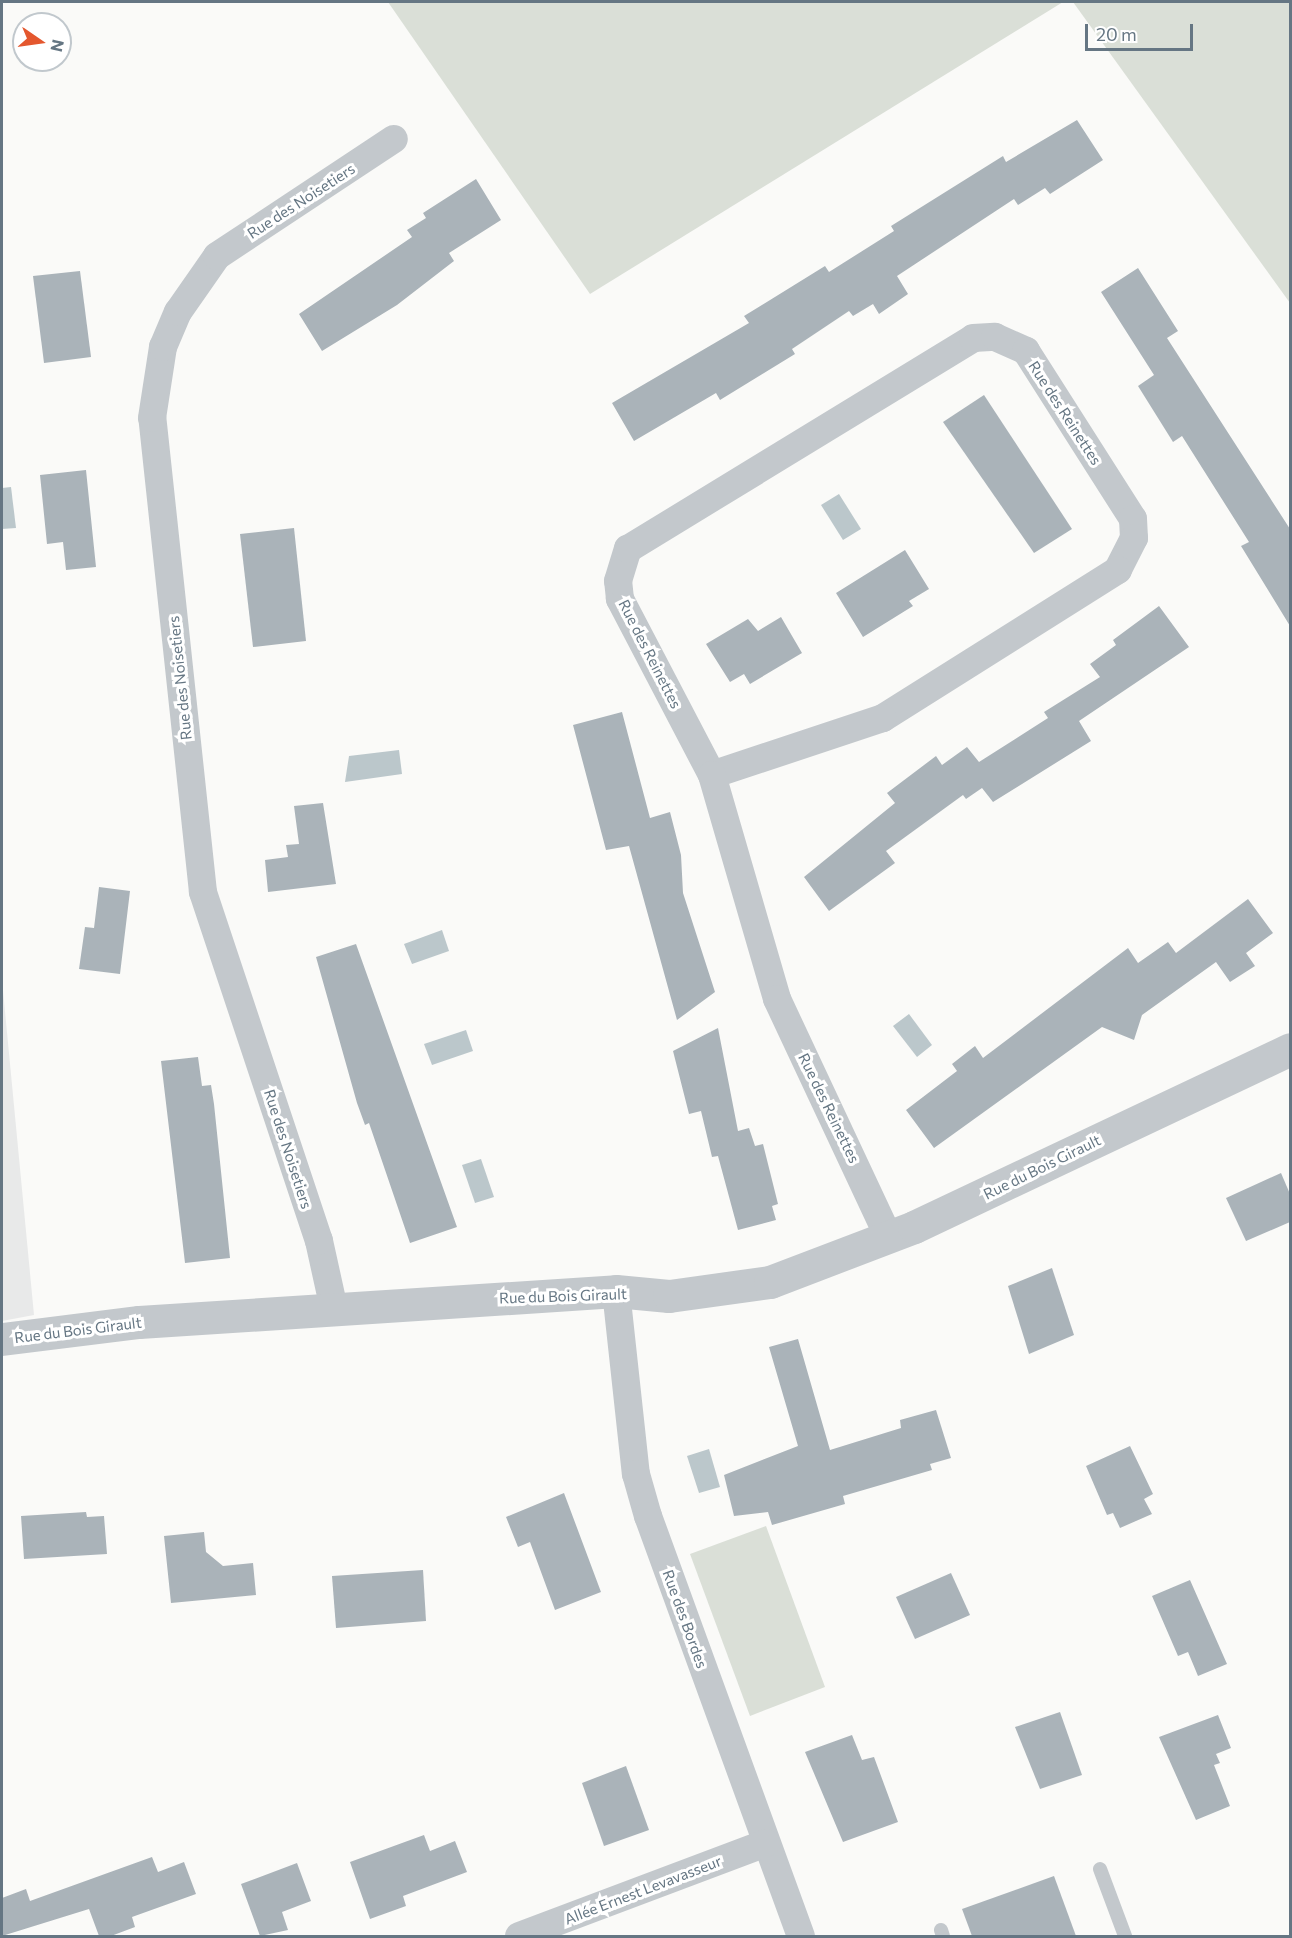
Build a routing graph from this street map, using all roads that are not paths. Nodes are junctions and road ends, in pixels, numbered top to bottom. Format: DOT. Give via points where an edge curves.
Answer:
graph roads {
  1 [pos="394,139"];
  2 [pos="712,775"];
  3 [pos="1290,1049"];
  4 [pos="888,1234"];
  5 [pos="616,1291"];
  6 [pos="334,1309"];
  7 [pos="2,1339"];
  8 [pos="766,1843"];
  9 [pos="1100,1869"];
  10 [pos="519,1936"];
  11 [pos="801,1936"];
  12 [pos="1125,1936"];
  1 -- 6 [label="street, Rue des Noisetiers" via="217,256 178,312 163,347 152,418 203,892 319,1241"];
  2 -- 2 [label="street, Rue des Reinettes" via="882,718 1118,570 1134,538 1133,519 1026,351 995,337 973,338 628,549 618,581 620,599"];
  2 -- 4 [label="street, Rue des Reinettes" via="777,999"];
  3 -- 4 [label="street, Rue du Bois Girault" via="1032,1174"];
  4 -- 5 [label="street, Rue du Bois Girault" via="770,1282 669,1296"];
  5 -- 6 [label="street, Rue du Bois Girault"];
  5 -- 8 [label="street, Rue des Bordes" via="642,1495"];
  6 -- 7 [label="street, Rue du Bois Girault" via="139,1322"];
  8 -- 10 [label="street, Allée Ernest Levavasseur"];
  8 -- 11 [label="street, Rue des Bordes"];
  9 -- 12 [label="lane"];
}
